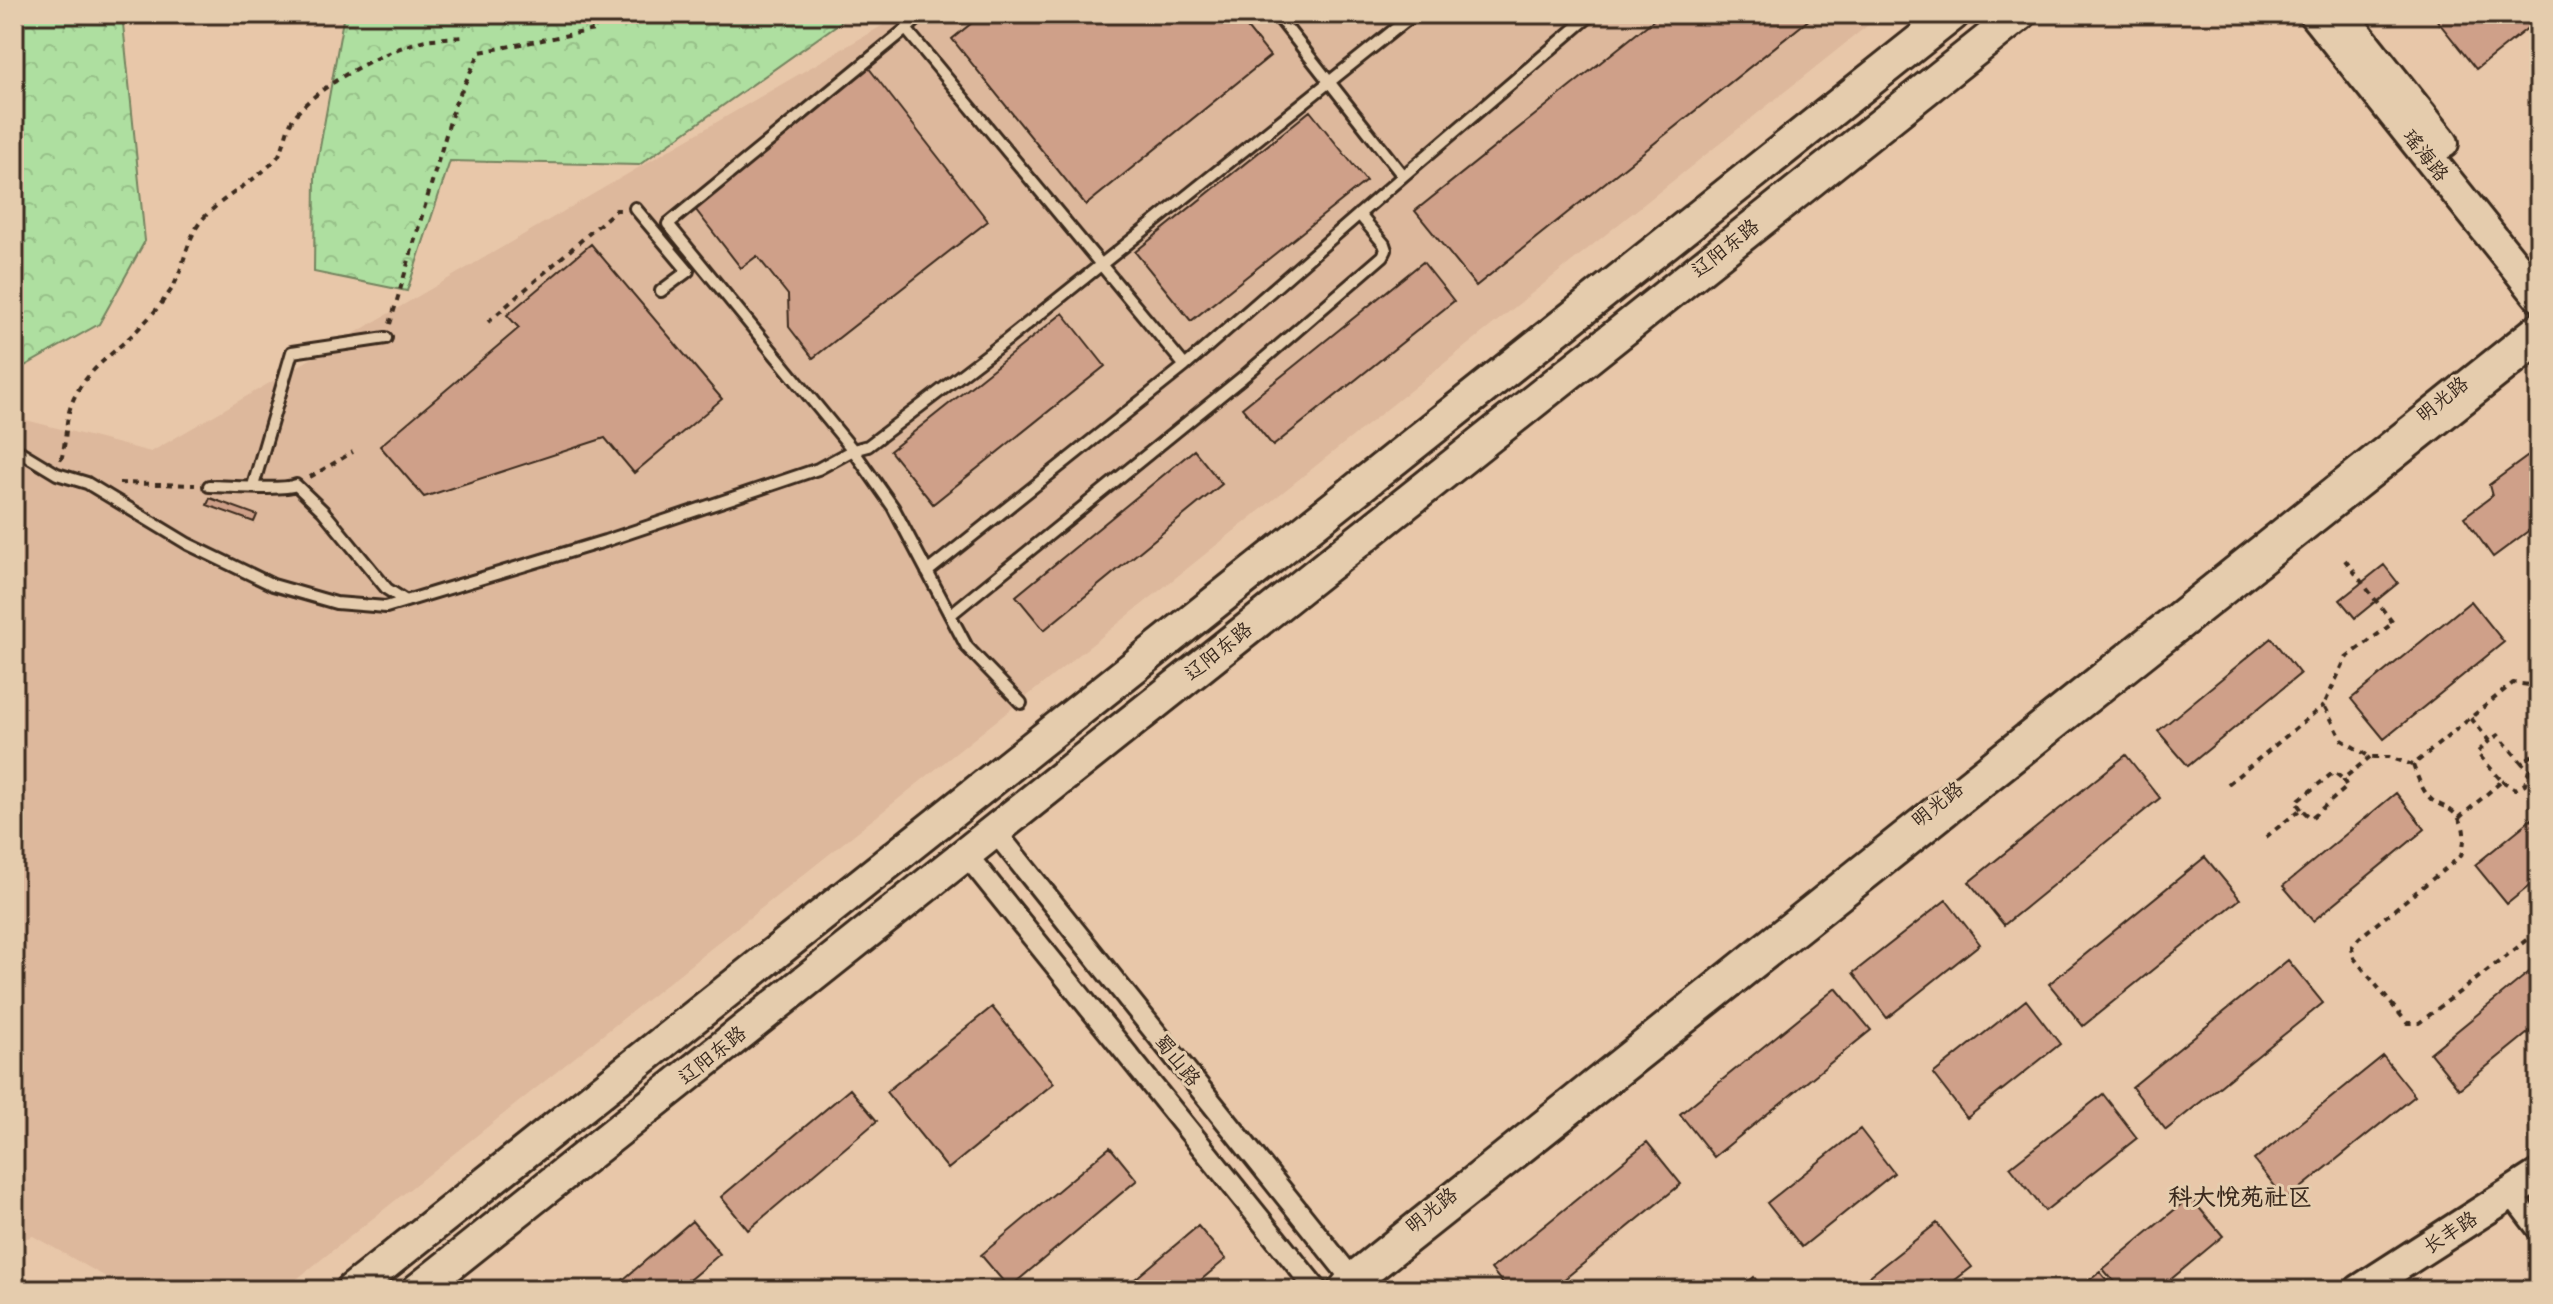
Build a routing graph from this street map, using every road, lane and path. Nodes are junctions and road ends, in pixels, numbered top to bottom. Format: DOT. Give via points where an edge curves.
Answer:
graph roads {
  1 [pos="606,14"];
  2 [pos="923,14"];
  3 [pos="1276,14"];
  4 [pos="1414,14"];
  5 [pos="1592,14"];
  6 [pos="1953,14"];
  7 [pos="2020,14"];
  8 [pos="2314,14"];
  9 [pos="2341,14"];
  10 [pos="906,29"];
  11 [pos="462,37"];
  12 [pos="1329,82"];
  13 [pos="1403,176"];
  14 [pos="635,208"];
  15 [pos="1359,214"];
  16 [pos="2539,264"];
  17 [pos="1101,265"];
  18 [pos="661,291"];
  19 [pos="2539,296"];
  20 [pos="488,322"];
  21 [pos="2539,322"];
  22 [pos="386,338"];
  23 [pos="2539,345"];
  24 [pos="1185,366"];
  25 [pos="14,448"];
  26 [pos="853,450"];
  27 [pos="353,452"];
  28 [pos="57,474"];
  29 [pos="87,483"];
  30 [pos="296,485"];
  31 [pos="209,486"];
  32 [pos="253,486"];
  33 [pos="2345,560"];
  34 [pos="927,572"];
  35 [pos="406,601"];
  36 [pos="950,615"];
  37 [pos="2539,686"];
  38 [pos="1021,703"];
  39 [pos="2324,705"];
  40 [pos="2471,718"];
  41 [pos="2489,741"];
  42 [pos="2539,750"];
  43 [pos="2370,757"];
  44 [pos="2522,763"];
  45 [pos="2413,765"];
  46 [pos="2343,779"];
  47 [pos="2502,781"];
  48 [pos="2228,784"];
  49 [pos="2301,809"];
  50 [pos="2459,818"];
  51 [pos="994,830"];
  52 [pos="2266,837"];
  53 [pos="965,853"];
  54 [pos="2539,931"];
  55 [pos="2539,1175"];
  56 [pos="2510,1193"];
  57 [pos="2539,1231"];
  58 [pos="1351,1286"];
  59 [pos="352,1290"];
  60 [pos="418,1290"];
  61 [pos="1317,1290"];
  62 [pos="2360,1290"];
  1 -- 22 [label="path" via="594,30 480,52 455,104"];
  2 -- 10 [label="lane"];
  3 -- 12 [label="lane"];
  4 -- 12 [label="lane"];
  5 -- 13 [label="lane"];
  6 -- 59 [label="main road, 辽阳东路"];
  7 -- 51 [label="main road, 辽阳东路"];
  8 -- 19 [label="street, 瑶海路"];
  9 -- 16 [label="street, 瑶海路"];
  10 -- 17 [label="lane"];
  10 -- 26 [label="lane" via="668,224"];
  11 -- 28 [label="path" via="397,49 353,70 293,120 278,157 202,221 187,245 172,289 84,382 69,412"];
  12 -- 13 [label="lane"];
  12 -- 17 [label="lane"];
  13 -- 15 [label="lane"];
  14 -- 18 [label="lane" via="688,271"];
  14 -- 20 [label="path" via="616,210"];
  15 -- 24 [label="lane"];
  15 -- 36 [label="lane" via="1384,244 1383,256"];
  17 -- 24 [label="lane"];
  17 -- 26 [label="lane" via="868,446"];
  21 -- 58 [label="street, 明光路"];
  22 -- 32 [label="lane" via="292,352"];
  23 -- 58 [label="street, 明光路"];
  24 -- 34 [label="lane"];
  25 -- 28 [label="lane"];
  26 -- 34 [label="lane" via="893,507"];
  26 -- 35 [label="lane" via="818,469 605,541"];
  27 -- 30 [label="path"];
  28 -- 29 [label="lane"];
  29 -- 31 [label="path"];
  29 -- 35 [label="lane" via="188,544 273,585 348,605 386,607"];
  30 -- 32 [label="lane"];
  30 -- 35 [label="lane" via="387,589"];
  31 -- 32 [label="lane"];
  33 -- 39 [label="path" via="2393,623 2346,658"];
  34 -- 36 [label="lane"];
  36 -- 38 [label="lane" via="967,647"];
  37 -- 40 [label="path" via="2513,683"];
  39 -- 43 [label="path" via="2342,740"];
  39 -- 48 [label="path"];
  40 -- 41 [label="path"];
  40 -- 45 [label="path"];
  41 -- 44 [label="path" via="2498,735"];
  41 -- 47 [label="path" via="2477,753"];
  42 -- 44 [label="path"];
  43 -- 45 [label="path"];
  43 -- 46 [label="path"];
  44 -- 47 [label="path" via="2529,770 2525,784 2515,789"];
  45 -- 50 [label="path" via="2432,800"];
  46 -- 49 [label="path" via="2334,772 2296,802"];
  46 -- 49 [label="path" via="2347,787 2311,818"];
  47 -- 50 [label="path"];
  49 -- 52 [label="path"];
  50 -- 54 [label="path" via="2465,839 2461,856 2359,938 2352,947 2354,958 2407,1023 2419,1023"];
  51 -- 53 [label="main road, 辽阳东路"];
  51 -- 58 [label="street, 蜀山路"];
  53 -- 60 [label="main road, 辽阳东路"];
  53 -- 61 [label="street, 蜀山路"];
  55 -- 56 [label="street, 长丰路"];
  56 -- 57 [label="street"];
  56 -- 62 [label="street, 长丰路"];
}
